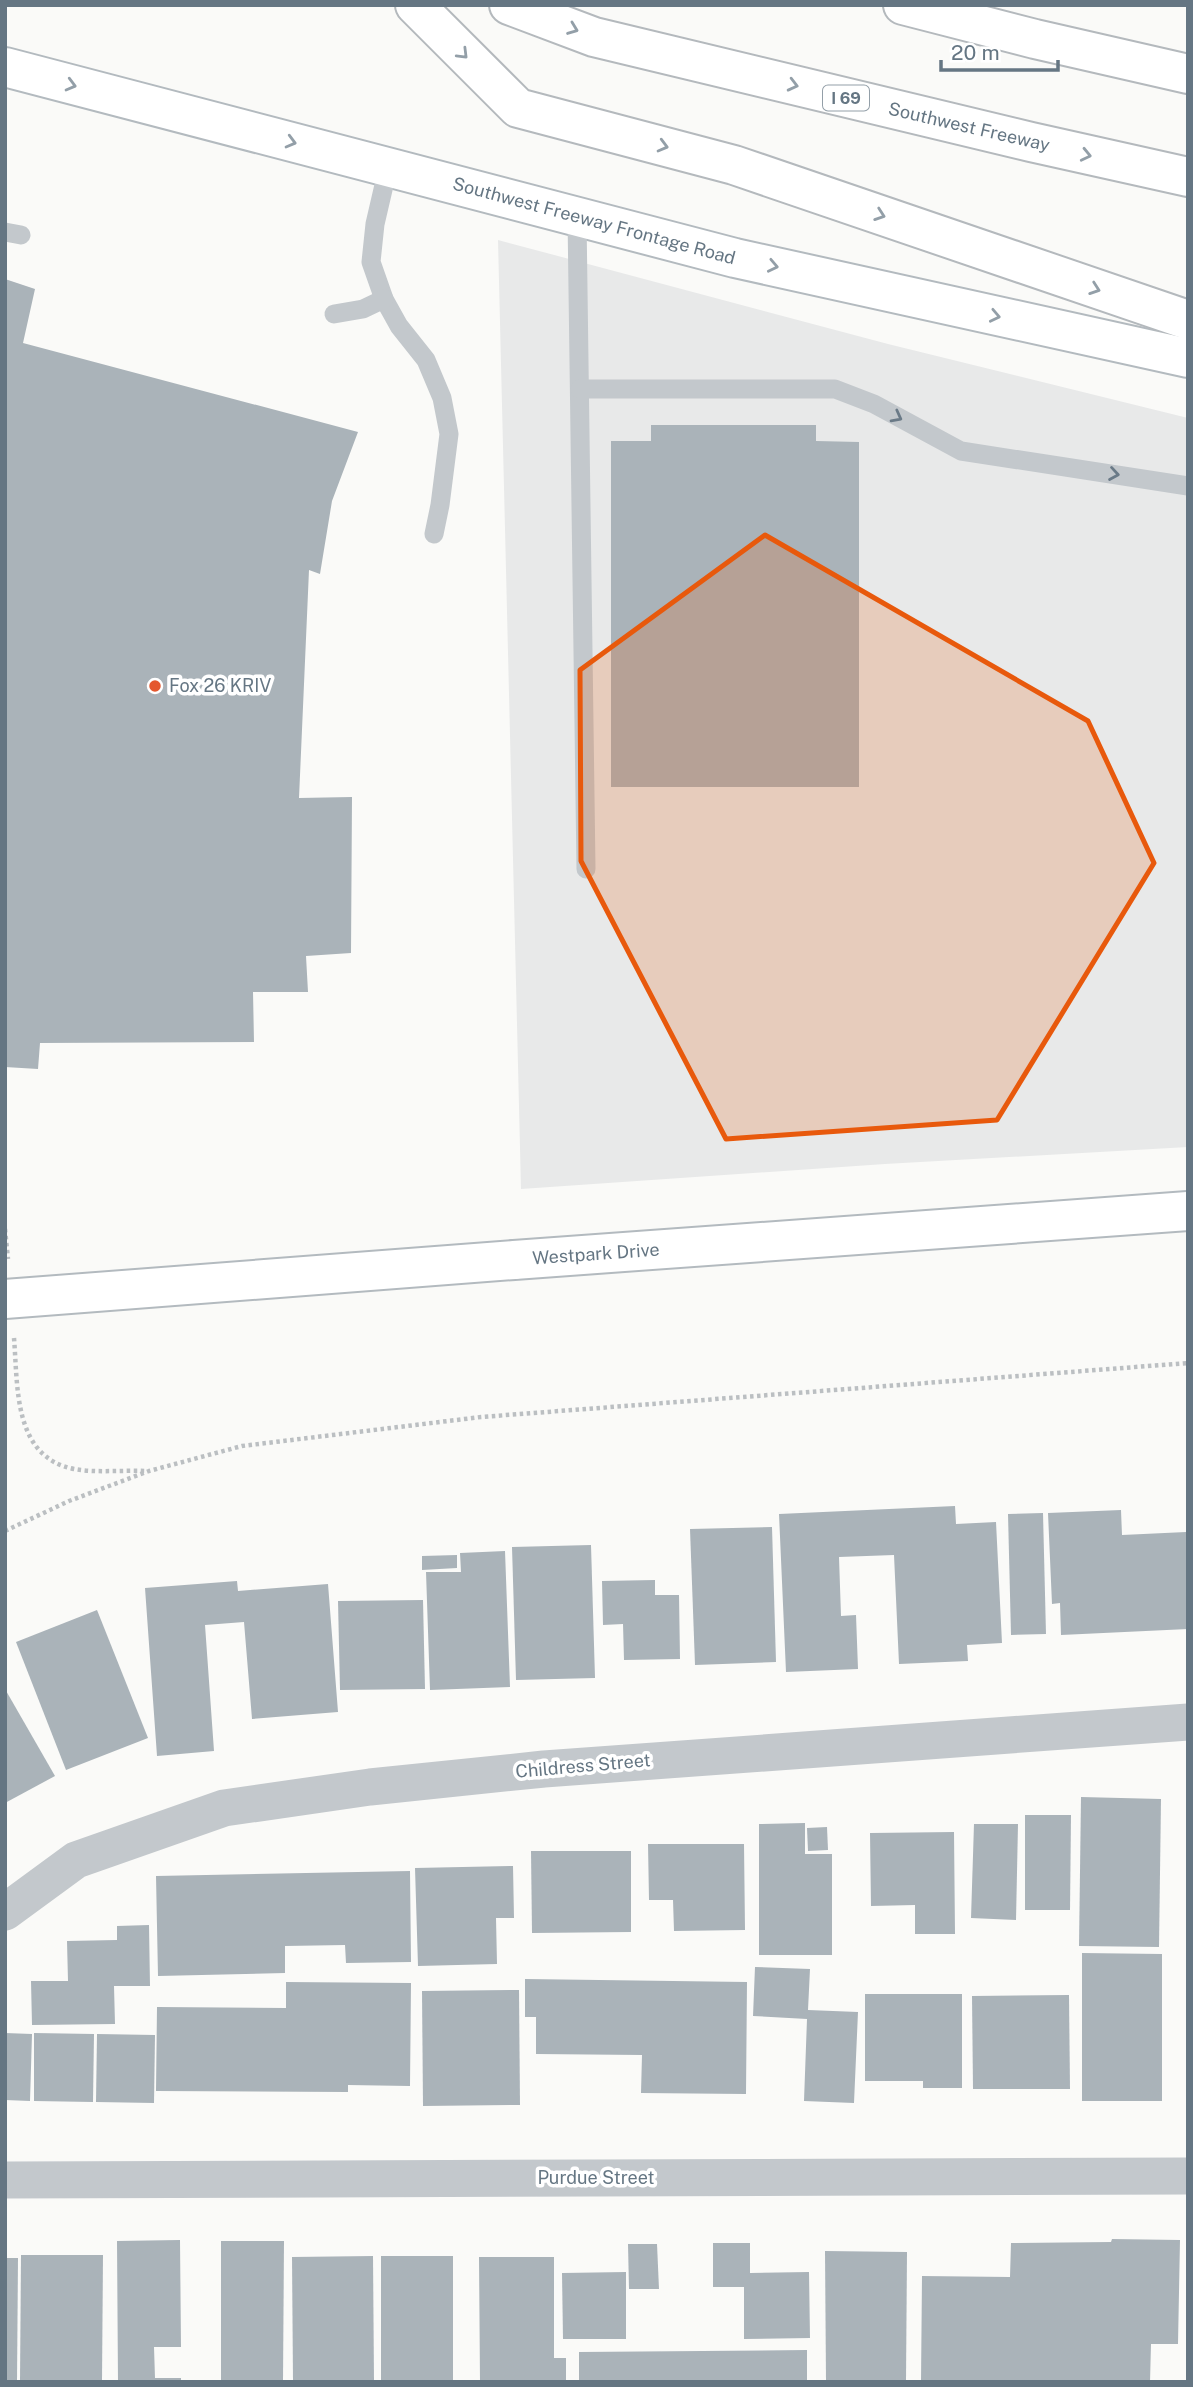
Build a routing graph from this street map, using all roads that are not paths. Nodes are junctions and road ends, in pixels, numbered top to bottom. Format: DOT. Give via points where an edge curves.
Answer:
graph roads {
  1 [pos="415,5"];
  2 [pos="509,5"];
  3 [pos="903,5"];
  4 [pos="5,67"];
  5 [pos="1188,74"];
  6 [pos="388,168"];
  7 [pos="1188,177"];
  8 [pos="578,217"];
  9 [pos="384,299"];
  10 [pos="334,314"];
  11 [pos="1188,320"];
  12 [pos="1188,358"];
  13 [pos="580,389"];
  14 [pos="1188,486"];
  15 [pos="434,534"];
  16 [pos="586,869"];
  17 [pos="1188,1210"];
  18 [pos="9,1301"];
  19 [pos="1188,1722"];
  20 [pos="5,1912"];
  21 [pos="1188,2176"];
  22 [pos="5,2180"];
  1 -- 11 [label="main road, one-way" via="518,108 734,164"];
  2 -- 7 [label="main road, Southwest Freeway / I 69, one-way" via="594,37"];
  3 -- 5 [label="main road"];
  4 -- 6 [label="main road, Southwest Freeway Frontage Road, one-way"];
  6 -- 8 [label="main road, Southwest Freeway Frontage Road"];
  6 -- 9 [label="lane" via="371,262"];
  8 -- 12 [label="main road, Southwest Freeway Frontage Road, one-way" via="735,258"];
  8 -- 13 [label="lane"];
  9 -- 10 [label="lane" via="363,309"];
  9 -- 15 [label="lane" via="426,360 442,398 449,434"];
  13 -- 14 [label="lane, one-way" via="835,389 874,404 961,451"];
  13 -- 16 [label="lane"];
  17 -- 18 [label="main road, Westpark Drive, bridge"];
  19 -- 20 [label="street, Childress Street" via="544,1769 224,1808 76,1860"];
  21 -- 22 [label="street, Purdue Street"];
}
